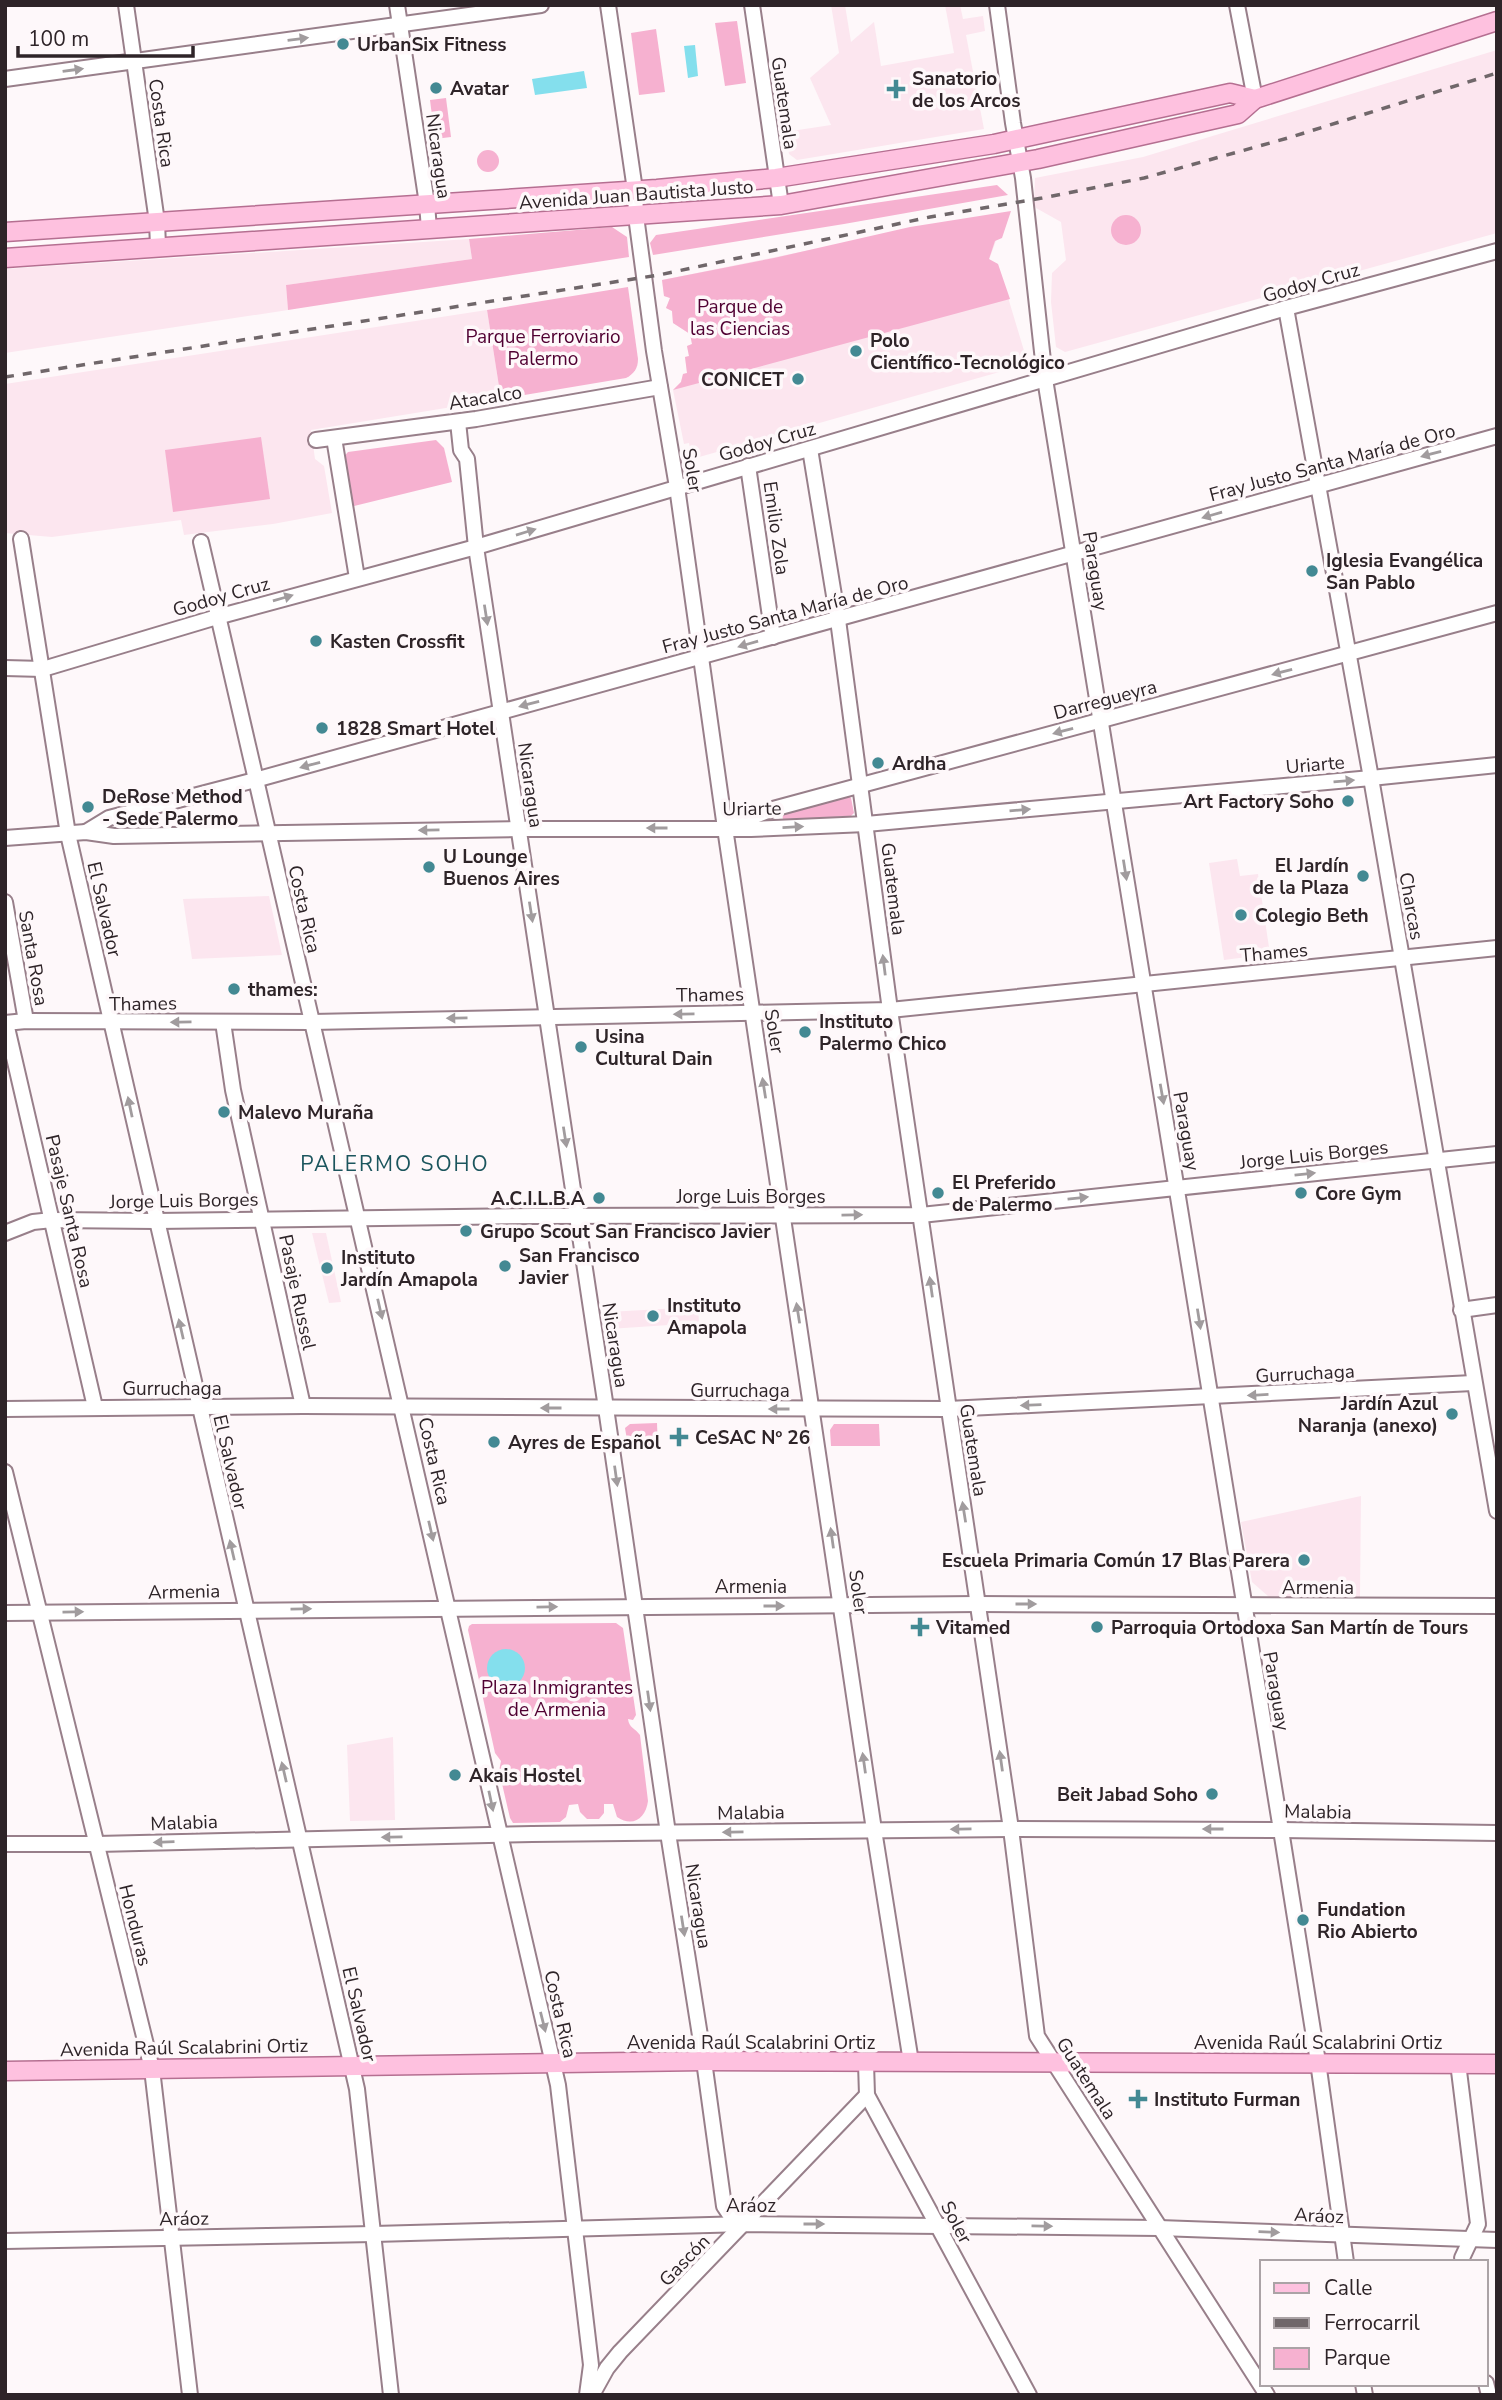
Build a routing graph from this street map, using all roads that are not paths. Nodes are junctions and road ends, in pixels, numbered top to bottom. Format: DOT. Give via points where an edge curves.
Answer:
graph roads {
  1 [pos="126,5"];
  2 [pos="397,5"];
  3 [pos="541,5"];
  4 [pos="608,5"];
  5 [pos="752,5"];
  6 [pos="997,5"];
  7 [pos="1237,5"];
  8 [pos="1497,21"];
  9 [pos="400,25"];
  10 [pos="134,61"];
  11 [pos="5,79"];
  12 [pos="1255,99"];
  13 [pos="1016,140"];
  14 [pos="1021,162"];
  15 [pos="776,177"];
  16 [pos="635,190"];
  17 [pos="427,204"];
  18 [pos="780,205"];
  19 [pos="636,216"];
  20 [pos="158,222"];
  21 [pos="429,229"];
  22 [pos="5,232"];
  23 [pos="158,246"];
  24 [pos="1497,251"];
  25 [pos="5,258"];
  26 [pos="1286,309"];
  27 [pos="1045,379"];
  28 [pos="660,387"];
  29 [pos="458,422"];
  30 [pos="1497,436"];
  31 [pos="334,438"];
  32 [pos="316,440"];
  33 [pos="810,449"];
  34 [pos="748,466"];
  35 [pos="1318,484"];
  36 [pos="677,487"];
  37 [pos="21,538"];
  38 [pos="201,542"];
  39 [pos="476,547"];
  40 [pos="1074,554"];
  41 [pos="357,578"];
  42 [pos="1497,613"];
  43 [pos="217,617"];
  44 [pos="838,620"];
  45 [pos="773,637"];
  46 [pos="1348,654"];
  47 [pos="701,657"];
  48 [pos="5,668"];
  49 [pos="43,669"];
  50 [pos="502,712"];
  51 [pos="1102,720"];
  52 [pos="1497,765"];
  53 [pos="1371,778"];
  54 [pos="255,780"];
  55 [pos="861,785"];
  56 [pos="1115,802"];
  57 [pos="866,824"];
  58 [pos="725,828"];
  59 [pos="518,829"];
  60 [pos="86,832"];
  61 [pos="267,833"];
  62 [pos="68,834"];
  63 [pos="5,838"];
  64 [pos="5,902"];
  65 [pos="1497,948"];
  66 [pos="1402,959"];
  67 [pos="1143,983"];
  68 [pos="890,1010"];
  69 [pos="753,1013"];
  70 [pos="547,1016"];
  71 [pos="26,1021"];
  72 [pos="223,1021"];
  73 [pos="312,1022"];
  74 [pos="6,1023"];
  75 [pos="112,1023"];
  76 [pos="1497,1154"];
  77 [pos="1437,1161"];
  78 [pos="1177,1187"];
  79 [pos="921,1214"];
  80 [pos="577,1216"];
  81 [pos="783,1216"];
  82 [pos="262,1218"];
  83 [pos="358,1219"];
  84 [pos="52,1220"];
  85 [pos="156,1222"];
  86 [pos="5,1233"];
  87 [pos="1497,1305"];
  88 [pos="1461,1310"];
  89 [pos="1473,1383"];
  90 [pos="1212,1398"];
  91 [pos="303,1406"];
  92 [pos="199,1407"];
  93 [pos="95,1408"];
  94 [pos="403,1408"];
  95 [pos="606,1408"];
  96 [pos="5,1409"];
  97 [pos="813,1409"];
  98 [pos="948,1409"];
  99 [pos="1490,1432"];
  100 [pos="5,1472"];
  101 [pos="1497,1511"];
  102 [pos="978,1604"];
  103 [pos="842,1605"];
  104 [pos="635,1606"];
  105 [pos="1243,1606"];
  106 [pos="1497,1606"];
  107 [pos="449,1609"];
  108 [pos="246,1610"];
  109 [pos="40,1612"];
  110 [pos="5,1613"];
  111 [pos="1011,1829"];
  112 [pos="874,1830"];
  113 [pos="1281,1830"];
  114 [pos="668,1833"];
  115 [pos="1497,1833"];
  116 [pos="498,1835"];
  117 [pos="299,1838"];
  118 [pos="5,1844"];
  119 [pos="97,1844"];
  120 [pos="704,2061"];
  121 [pos="911,2062"];
  122 [pos="1054,2062"];
  123 [pos="1318,2062"];
  124 [pos="866,2063"];
  125 [pos="1458,2063"];
  126 [pos="1497,2064"];
  127 [pos="352,2065"];
  128 [pos="553,2065"];
  129 [pos="152,2069"];
  130 [pos="5,2071"];
  131 [pos="867,2095"];
  132 [pos="746,2224"];
  133 [pos="937,2225"];
  134 [pos="1159,2228"];
  135 [pos="575,2229"];
  136 [pos="374,2234"];
  137 [pos="1342,2236"];
  138 [pos="172,2237"];
  139 [pos="1470,2240"];
  140 [pos="1497,2240"];
  141 [pos="5,2241"];
  142 [pos="1346,2260"];
  143 [pos="1462,2260"];
  144 [pos="1260,2384"];
  145 [pos="190,2395"];
  146 [pos="391,2395"];
  147 [pos="590,2395"];
  148 [pos="1028,2395"];
  1 -- 10 [label="street, Costa Rica"];
  2 -- 9 [label="street, Nicaragua"];
  3 -- 9 [label="street"];
  4 -- 16 [label="street, Soler"];
  5 -- 15 [label="street, Guatemala"];
  6 -- 13 [label="street, Paraguay"];
  7 -- 12 [label="street"];
  8 -- 12 [label="main road, Avenida Juan Bautista Justo"];
  10 -- 9 [label="street, one-way"];
  9 -- 17 [label="street, Nicaragua"];
  11 -- 10 [label="street, one-way"];
  10 -- 20 [label="street, Costa Rica"];
  12 -- 13 [label="main road, Avenida Juan Bautista Justo" via="1230,93"];
  12 -- 14 [label="main road, Avenida Juan Bautista Justo" via="1238,114"];
  13 -- 14 [label="street, Paraguay"];
  13 -- 15 [label="main road, Avenida Juan Bautista Justo"];
  14 -- 18 [label="main road, Avenida Juan Bautista Justo"];
  14 -- 27 [label="street, Paraguay"];
  15 -- 16 [label="main road, Avenida Juan Bautista Justo"];
  15 -- 18 [label="street, Guatemala"];
  16 -- 17 [label="main road, Avenida Juan Bautista Justo"];
  16 -- 19 [label="street, Soler"];
  17 -- 20 [label="main road, Avenida Juan Bautista Justo"];
  17 -- 21 [label="street, Nicaragua"];
  18 -- 19 [label="main road, Avenida Juan Bautista Justo"];
  19 -- 21 [label="main road, Avenida Juan Bautista Justo"];
  19 -- 28 [label="street, Soler"];
  20 -- 22 [label="main road, Avenida Juan Bautista Justo"];
  20 -- 23 [label="street, Costa Rica"];
  21 -- 23 [label="main road, Avenida Juan Bautista Justo"];
  23 -- 25 [label="main road, Avenida Juan Bautista Justo"];
  24 -- 26 [label="street, Godoy Cruz"];
  26 -- 27 [label="street, Godoy Cruz"];
  26 -- 35 [label="street, Charcas"];
  27 -- 33 [label="street, Godoy Cruz"];
  27 -- 40 [label="street, Paraguay"];
  28 -- 29 [label="street, Atacalco"];
  28 -- 36 [label="street, Soler"];
  29 -- 31 [label="street, Atacalco"];
  29 -- 39 [label="street, Nicaragua" via="461,450 467,459"];
  30 -- 35 [label="street, Fray Justo Santa María de Oro, one-way"];
  31 -- 32 [label="street, Atacalco"];
  31 -- 41 [label="street"];
  33 -- 34 [label="street, Godoy Cruz"];
  33 -- 44 [label="street, Guatemala"];
  34 -- 36 [label="street, Godoy Cruz"];
  34 -- 45 [label="street, Emilio Zola"];
  35 -- 40 [label="street, Fray Justo Santa María de Oro, one-way"];
  35 -- 46 [label="street, Charcas"];
  39 -- 36 [label="street, Godoy Cruz, one-way"];
  36 -- 47 [label="street, Soler"];
  37 -- 49 [label="street, El Salvador"];
  38 -- 43 [label="street, Costa Rica"];
  39 -- 41 [label="street, Godoy Cruz"];
  39 -- 50 [label="street, Nicaragua, one-way"];
  40 -- 44 [label="street, Fray Justo Santa María de Oro"];
  40 -- 51 [label="street, Paraguay"];
  43 -- 41 [label="street, Godoy Cruz, one-way"];
  42 -- 46 [label="street, Darregueyra"];
  43 -- 49 [label="street, Godoy Cruz"];
  43 -- 54 [label="street, Costa Rica"];
  44 -- 45 [label="street, Fray Justo Santa María de Oro"];
  44 -- 55 [label="street, Guatemala"];
  45 -- 47 [label="street, Fray Justo Santa María de Oro, one-way"];
  46 -- 51 [label="street, Darregueyra, one-way"];
  46 -- 53 [label="street, Charcas"];
  47 -- 50 [label="street, Fray Justo Santa María de Oro, one-way"];
  47 -- 58 [label="street, Soler"];
  48 -- 49 [label="street, Godoy Cruz"];
  49 -- 62 [label="street, El Salvador"];
  50 -- 54 [label="street, Fray Justo Santa María de Oro, one-way"];
  50 -- 59 [label="street, Nicaragua"];
  51 -- 55 [label="street, Darregueyra, one-way"];
  51 -- 56 [label="street, Paraguay"];
  52 -- 53 [label="street, Uriarte"];
  56 -- 53 [label="street, Uriarte, one-way"];
  53 -- 66 [label="street, Charcas"];
  54 -- 60 [label="street, Fray Justo Santa María de Oro" via="109,818"];
  54 -- 61 [label="street, Costa Rica"];
  55 -- 57 [label="street, Guatemala"];
  55 -- 58 [label="street, Darregueyra"];
  57 -- 56 [label="street, Uriarte, one-way"];
  56 -- 67 [label="street, Paraguay, one-way"];
  58 -- 57 [label="street, Uriarte, one-way"];
  68 -- 57 [label="street, Guatemala, one-way"];
  58 -- 59 [label="street, Uriarte, one-way"];
  58 -- 69 [label="street, Soler"];
  59 -- 61 [label="street, Uriarte, one-way"];
  59 -- 70 [label="street, Nicaragua, one-way"];
  60 -- 61 [label="street, Uriarte" via="114,836"];
  60 -- 62 [label="street, Uriarte"];
  61 -- 73 [label="street, Costa Rica"];
  62 -- 63 [label="street, Uriarte"];
  62 -- 75 [label="street, El Salvador"];
  64 -- 71 [label="street, Santa Rosa"];
  65 -- 66 [label="street, Thames"];
  66 -- 67 [label="street, Thames"];
  66 -- 77 [label="street, Charcas"];
  67 -- 68 [label="street, Thames"];
  67 -- 78 [label="street, Paraguay, one-way"];
  68 -- 69 [label="street, Thames"];
  68 -- 79 [label="street, Guatemala"];
  69 -- 70 [label="street, Thames, one-way"];
  81 -- 69 [label="street, Soler, one-way"];
  70 -- 73 [label="street, Thames, one-way"];
  70 -- 80 [label="street, Nicaragua, one-way"];
  71 -- 74 [label="street, Thames"];
  71 -- 75 [label="street, Thames"];
  72 -- 73 [label="street, Thames"];
  72 -- 75 [label="street, Thames, one-way"];
  72 -- 82 [label="street, Pasaje Russel" via="233,1090"];
  73 -- 83 [label="street, Costa Rica"];
  74 -- 84 [label="street, Pasaje Santa Rosa"];
  85 -- 75 [label="street, El Salvador, one-way"];
  76 -- 77 [label="street, Jorge Luis Borges"];
  78 -- 77 [label="street, Jorge Luis Borges, one-way"];
  77 -- 88 [label="street, Charcas"];
  79 -- 78 [label="street, Jorge Luis Borges, one-way"];
  78 -- 90 [label="street, Paraguay, one-way"];
  81 -- 79 [label="street, Jorge Luis Borges, one-way"];
  98 -- 79 [label="street, Guatemala, one-way"];
  80 -- 81 [label="street, Jorge Luis Borges"];
  80 -- 83 [label="street, Jorge Luis Borges"];
  80 -- 95 [label="street, Nicaragua"];
  97 -- 81 [label="street, Soler, one-way"];
  82 -- 83 [label="street, Jorge Luis Borges"];
  82 -- 85 [label="street, Jorge Luis Borges"];
  82 -- 91 [label="street, Pasaje Russel"];
  83 -- 94 [label="street, Costa Rica, one-way"];
  84 -- 85 [label="street, Jorge Luis Borges"];
  84 -- 86 [label="street, Jorge Luis Borges"];
  84 -- 93 [label="street, Pasaje Santa Rosa"];
  92 -- 85 [label="street, El Salvador, one-way"];
  87 -- 88 [label="street"];
  88 -- 89 [label="street, Charcas"];
  89 -- 90 [label="street, Gurruchaga, one-way"];
  89 -- 99 [label="street, Charcas"];
  90 -- 98 [label="street, Gurruchaga, one-way"];
  90 -- 105 [label="street, Paraguay"];
  91 -- 92 [label="street, Gurruchaga"];
  91 -- 94 [label="street, Gurruchaga"];
  92 -- 93 [label="street, Gurruchaga"];
  108 -- 92 [label="street, El Salvador, one-way"];
  93 -- 96 [label="street, Gurruchaga"];
  95 -- 94 [label="street, Gurruchaga, one-way"];
  94 -- 107 [label="street, Costa Rica, one-way"];
  97 -- 95 [label="street, Gurruchaga, one-way"];
  95 -- 104 [label="street, Nicaragua, one-way"];
  97 -- 98 [label="street, Gurruchaga"];
  103 -- 97 [label="street, Soler, one-way"];
  102 -- 98 [label="street, Guatemala, one-way"];
  99 -- 101 [label="street, Charcas"];
  100 -- 109 [label="street, Honduras"];
  102 -- 103 [label="street, Armenia"];
  102 -- 105 [label="street, Armenia, one-way"];
  111 -- 102 [label="street, Guatemala, one-way"];
  104 -- 103 [label="street, Armenia, one-way"];
  112 -- 103 [label="street, Soler, one-way"];
  107 -- 104 [label="street, Armenia, one-way"];
  104 -- 114 [label="street, Nicaragua, one-way"];
  105 -- 106 [label="street, Armenia"];
  105 -- 113 [label="street, Paraguay"];
  108 -- 107 [label="street, Armenia, one-way"];
  107 -- 116 [label="street, Costa Rica, one-way"];
  109 -- 108 [label="street, Armenia, one-way"];
  117 -- 108 [label="street, El Salvador, one-way"];
  109 -- 110 [label="street, Armenia"];
  109 -- 119 [label="street, Honduras"];
  111 -- 112 [label="street, Malabia, one-way"];
  113 -- 111 [label="street, Malabia, one-way"];
  111 -- 122 [label="street, Guatemala" via="1037,2036"];
  112 -- 114 [label="street, Malabia, one-way"];
  112 -- 121 [label="street, Soler"];
  113 -- 115 [label="street, Malabia"];
  113 -- 123 [label="street, Paraguay"];
  114 -- 116 [label="street, Malabia"];
  114 -- 120 [label="street, Nicaragua, one-way"];
  116 -- 117 [label="street, Malabia, one-way"];
  116 -- 128 [label="street, Costa Rica, one-way"];
  117 -- 119 [label="street, Malabia, one-way"];
  117 -- 127 [label="street, El Salvador"];
  118 -- 119 [label="street, Malabia"];
  119 -- 129 [label="street, Honduras"];
  120 -- 124 [label="main road, Avenida Raúl Scalabrini Ortiz"];
  120 -- 128 [label="main road, Avenida Raúl Scalabrini Ortiz"];
  120 -- 132 [label="street, Nicaragua" via="724,2206"];
  121 -- 122 [label="main road, Avenida Raúl Scalabrini Ortiz"];
  121 -- 124 [label="main road, Avenida Raúl Scalabrini Ortiz"];
  122 -- 123 [label="main road, Avenida Raúl Scalabrini Ortiz"];
  122 -- 134 [label="street, Guatemala"];
  123 -- 125 [label="main road, Avenida Raúl Scalabrini Ortiz"];
  123 -- 137 [label="street, Paraguay"];
  124 -- 131 [label="street, Soler"];
  125 -- 126 [label="main road, Avenida Raúl Scalabrini Ortiz"];
  125 -- 139 [label="street" via="1478,2224"];
  127 -- 128 [label="main road, Avenida Raúl Scalabrini Ortiz"];
  127 -- 129 [label="main road, Avenida Raúl Scalabrini Ortiz"];
  127 -- 136 [label="street, El Salvador"];
  128 -- 135 [label="street, Costa Rica"];
  129 -- 130 [label="main road, Avenida Raúl Scalabrini Ortiz"];
  129 -- 138 [label="street, Honduras"];
  131 -- 132 [label="street, Gascón"];
  131 -- 133 [label="street, Soler"];
  132 -- 133 [label="street, Aráoz, one-way"];
  132 -- 135 [label="street, Aráoz"];
  132 -- 147 [label="street, Gascón" via="620,2353"];
  133 -- 134 [label="street, Aráoz, one-way"];
  133 -- 148 [label="street, Soler"];
  134 -- 137 [label="street, Aráoz, one-way"];
  134 -- 144 [label="street, Guatemala"];
  135 -- 136 [label="street, Aráoz"];
  135 -- 147 [label="street, Costa Rica" via="591,2365"];
  136 -- 138 [label="street, Aráoz"];
  136 -- 146 [label="street, El Salvador"];
  137 -- 139 [label="street, Aráoz"];
  137 -- 142 [label="street, Paraguay"];
  138 -- 141 [label="street, Aráoz"];
  138 -- 145 [label="street, Honduras"];
  139 -- 140 [label="street, Aráoz"];
  139 -- 143 [label="street"];
}
